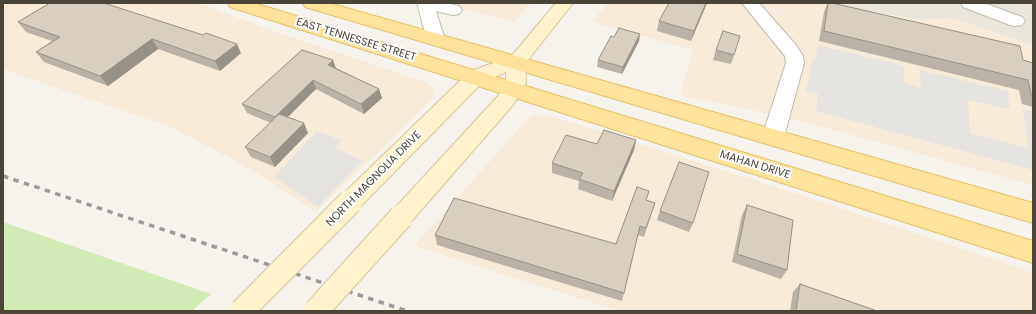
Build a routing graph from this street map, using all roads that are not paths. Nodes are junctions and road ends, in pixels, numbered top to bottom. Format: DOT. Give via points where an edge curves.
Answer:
graph roads {
  1 [pos="236,3"];
  2 [pos="311,3"];
  3 [pos="426,3"];
  4 [pos="565,3"];
  5 [pos="750,3"];
  6 [pos="969,3"];
  7 [pos="454,10"];
  8 [pos="1016,21"];
  9 [pos="436,40"];
  10 [pos="516,63"];
  11 [pos="476,78"];
  12 [pos="513,90"];
  13 [pos="773,137"];
  14 [pos="1033,213"];
  15 [pos="1033,252"];
  16 [pos="242,311"];
  17 [pos="316,311"];
  1 -- 11 [label="main road, EAST TENNESSEE STREET"];
  2 -- 9 [label="main road, EAST TENNESSEE STREET"];
  3 -- 7 [label="street"];
  3 -- 9 [label="street"];
  4 -- 10 [label="main road"];
  5 -- 13 [label="street" via="794,56 795,63"];
  6 -- 8 [label="street"];
  9 -- 10 [label="main road, EAST TENNESSEE STREET"];
  10 -- 11 [label="main road, NORTH MAGNOLIA DRIVE" via="494,69"];
  10 -- 12 [label="main road" via="517,76"];
  10 -- 13 [label="main road"];
  11 -- 12 [label="main road, MAHAN DRIVE"];
  11 -- 16 [label="main road, NORTH MAGNOLIA DRIVE, bridge"];
  12 -- 15 [label="main road, MAHAN DRIVE"];
  12 -- 17 [label="main road, bridge" via="498,110"];
  13 -- 14 [label="main road"];
}
